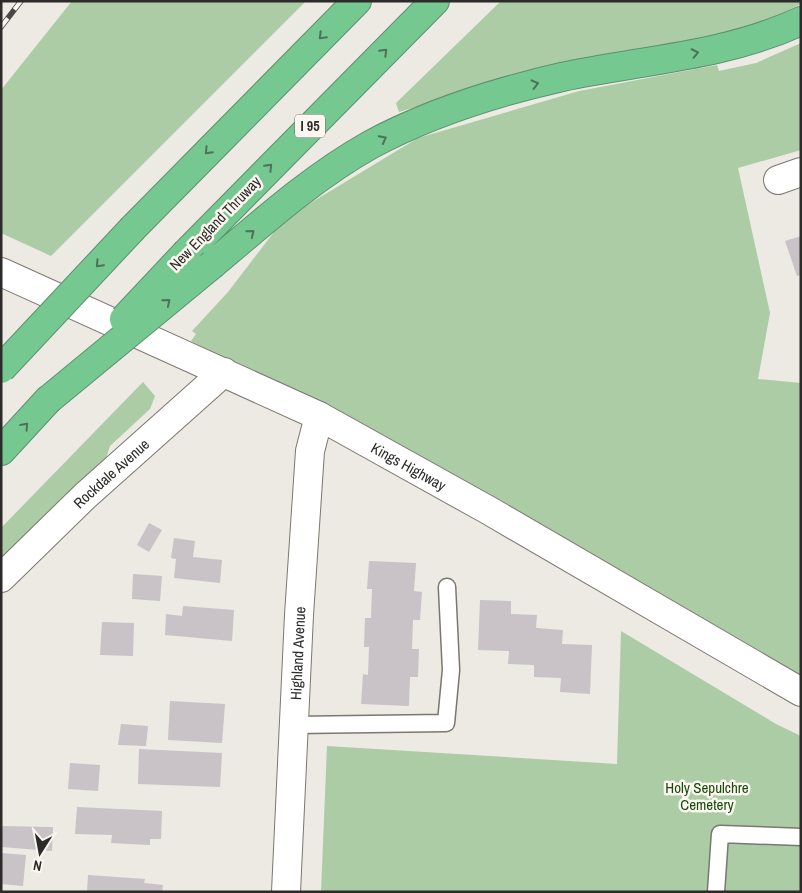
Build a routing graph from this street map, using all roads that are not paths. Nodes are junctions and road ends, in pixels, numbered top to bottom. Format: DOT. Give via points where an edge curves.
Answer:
graph roads {
  1 [pos="357,1"];
  2 [pos="435,1"];
  3 [pos="801,21"];
  4 [pos="1,272"];
  5 [pos="1,369"];
  6 [pos="224,372"];
  7 [pos="48,400"];
  8 [pos="319,416"];
  9 [pos="1,451"];
  10 [pos="1,578"];
  11 [pos="447,587"];
  12 [pos="801,692"];
  13 [pos="294,726"];
  14 [pos="801,838"];
  15 [pos="286,892"];
  16 [pos="716,892"];
  1 -- 5 [label="highway, one-way, bridge" via="133,228"];
  7 -- 2 [label="highway, New England Thruway / I 95, one-way, bridge" via="187,252"];
  7 -- 3 [label="highway, one-way, bridge" via="301,192 332,169 403,128 440,112 560,78 720,48"];
  4 -- 6 [label="street, Kings Highway"];
  6 -- 8 [label="street, Kings Highway"];
  6 -- 10 [label="street, Rockdale Avenue" via="85,496"];
  9 -- 7 [label="highway, New England Thruway / I 95, one-way"];
  8 -- 12 [label="street, Kings Highway"];
  8 -- 13 [label="street, Highland Avenue" via="310,450"];
  11 -- 13 [label="lane" via="451,670 446,723"];
  13 -- 15 [label="street, Highland Avenue"];
  14 -- 16 [label="lane" via="720,834"];
}
